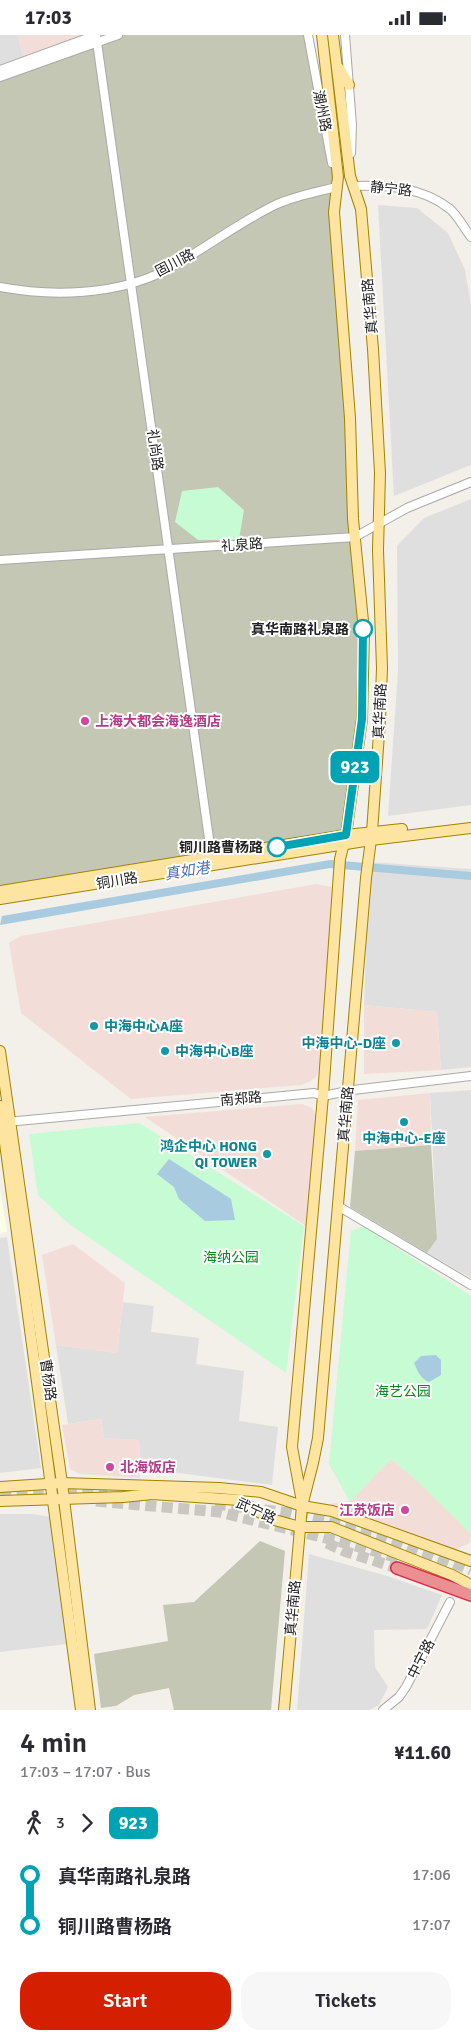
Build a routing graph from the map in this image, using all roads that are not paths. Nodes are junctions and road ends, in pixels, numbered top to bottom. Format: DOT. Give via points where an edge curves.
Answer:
graph roads {
  1 [pos="118,35"];
  2 [pos="308,35"];
  3 [pos="322,35"];
  4 [pos="333,35"];
  5 [pos="345,35"];
  6 [pos="97,39"];
  7 [pos="337,64"];
  8 [pos="0,70"];
  9 [pos="0,77"];
  10 [pos="349,85"];
  11 [pos="352,181"];
  12 [pos="337,187"];
  13 [pos="471,237"];
  14 [pos="131,283"];
  15 [pos="0,287"];
  16 [pos="471,482"];
  17 [pos="380,522"];
  18 [pos="355,537"];
  19 [pos="168,549"];
  20 [pos="0,560"];
  21 [pos="471,821"];
  22 [pos="471,827"];
  23 [pos="371,836"];
  24 [pos="345,840"];
  25 [pos="212,861"];
  26 [pos="0,891"];
  27 [pos="0,899"];
  28 [pos="0,1051"];
  29 [pos="471,1076"];
  30 [pos="348,1091"];
  31 [pos="323,1096"];
  32 [pos="0,1106"];
  33 [pos="4,1122"];
  34 [pos="338,1206"];
  35 [pos="471,1285"];
  36 [pos="57,1483"];
  37 [pos="0,1487"];
  38 [pos="53,1498"];
  39 [pos="65,1499"];
  40 [pos="0,1501"];
  41 [pos="302,1506"];
  42 [pos="300,1527"];
  43 [pos="470,1558"];
  44 [pos="397,1568"];
  45 [pos="471,1585"];
  46 [pos="471,1595"];
  47 [pos="450,1602"];
  48 [pos="81,1710"];
  49 [pos="90,1710"];
  50 [pos="284,1710"];
  51 [pos="383,1710"];
  1 -- 6 [label="street"];
  2 -- 12 [label="street, 潮州路"];
  3 -- 12 [label="main road, 真华南路"];
  4 -- 7 [label="main road, 真华南路"];
  5 -- 10 [label="street"];
  6 -- 8 [label="street"];
  6 -- 9 [label="street"];
  6 -- 14 [label="street, 礼尚路"];
  7 -- 10 [label="main road"];
  7 -- 11 [label="main road, 真华南路"];
  10 -- 11 [label="street"];
  11 -- 13 [label="street, 静宁路" via="419,192 450,209"];
  11 -- 17 [label="main road, 真华南路" via="361,209 373,349"];
  12 -- 14 [label="street, 固川路" via="274,205 163,271"];
  12 -- 18 [label="main road, 真华南路" via="334,212 350,418"];
  14 -- 15 [label="street, 固川路" via="97,290 56,292"];
  14 -- 19 [label="street, 礼尚路"];
  16 -- 17 [label="street, 礼泉路"];
  17 -- 18 [label="street, 礼泉路"];
  17 -- 23 [label="main road, 真华南路" via="382,668"];
  18 -- 19 [label="street, 礼泉路"];
  18 -- 24 [label="main road, 真华南路" via="364,631 364,669 362,719"];
  19 -- 20 [label="street, 礼泉路"];
  19 -- 25 [label="street, 礼尚路"];
  21 -- 23 [label="main road, 铜川路"];
  22 -- 23 [label="main road, 铜川路"];
  23 -- 24 [label="main road, 铜川路"];
  23 -- 30 [label="main road, 真华南路"];
  24 -- 25 [label="main road, 铜川路"];
  24 -- 31 [label="main road, 真华南路" via="340,859"];
  25 -- 26 [label="main road, 铜川路"];
  25 -- 27 [label="main road, 铜川路"];
  28 -- 33 [label="main road, 曹杨路"];
  29 -- 30 [label="street, 南郑路"];
  30 -- 31 [label="street, 南郑路"];
  30 -- 34 [label="main road, 真华南路"];
  31 -- 33 [label="street, 南郑路" via="314,1093"];
  31 -- 41 [label="main road, 真华南路" via="292,1447"];
  32 -- 33 [label="main road, 曹杨路"];
  33 -- 36 [label="main road, 曹杨路" via="13,1209"];
  34 -- 35 [label="street"];
  34 -- 41 [label="main road, 真华南路" via="318,1438"];
  36 -- 37 [label="main road, 武宁路"];
  36 -- 38 [label="main road, 曹杨路"];
  36 -- 39 [label="main road, 曹杨路"];
  36 -- 41 [label="main road, 武宁路" via="260,1491"];
  38 -- 39 [label="main road, 武宁路"];
  38 -- 40 [label="main road, 武宁路"];
  38 -- 48 [label="main road, 曹杨路"];
  39 -- 42 [label="main road, 武宁路" via="152,1494 239,1500 271,1519"];
  39 -- 49 [label="main road, 曹杨路"];
  41 -- 42 [label="main road, 真华南路"];
  41 -- 43 [label="main road, 武宁路" via="332,1511"];
  42 -- 45 [label="main road, 武宁路" via="331,1527"];
  42 -- 50 [label="main road, 真华南路"];
  44 -- 46 [label="highway"];
  47 -- 51 [label="street, 中宁路" via="406,1687"];
}
